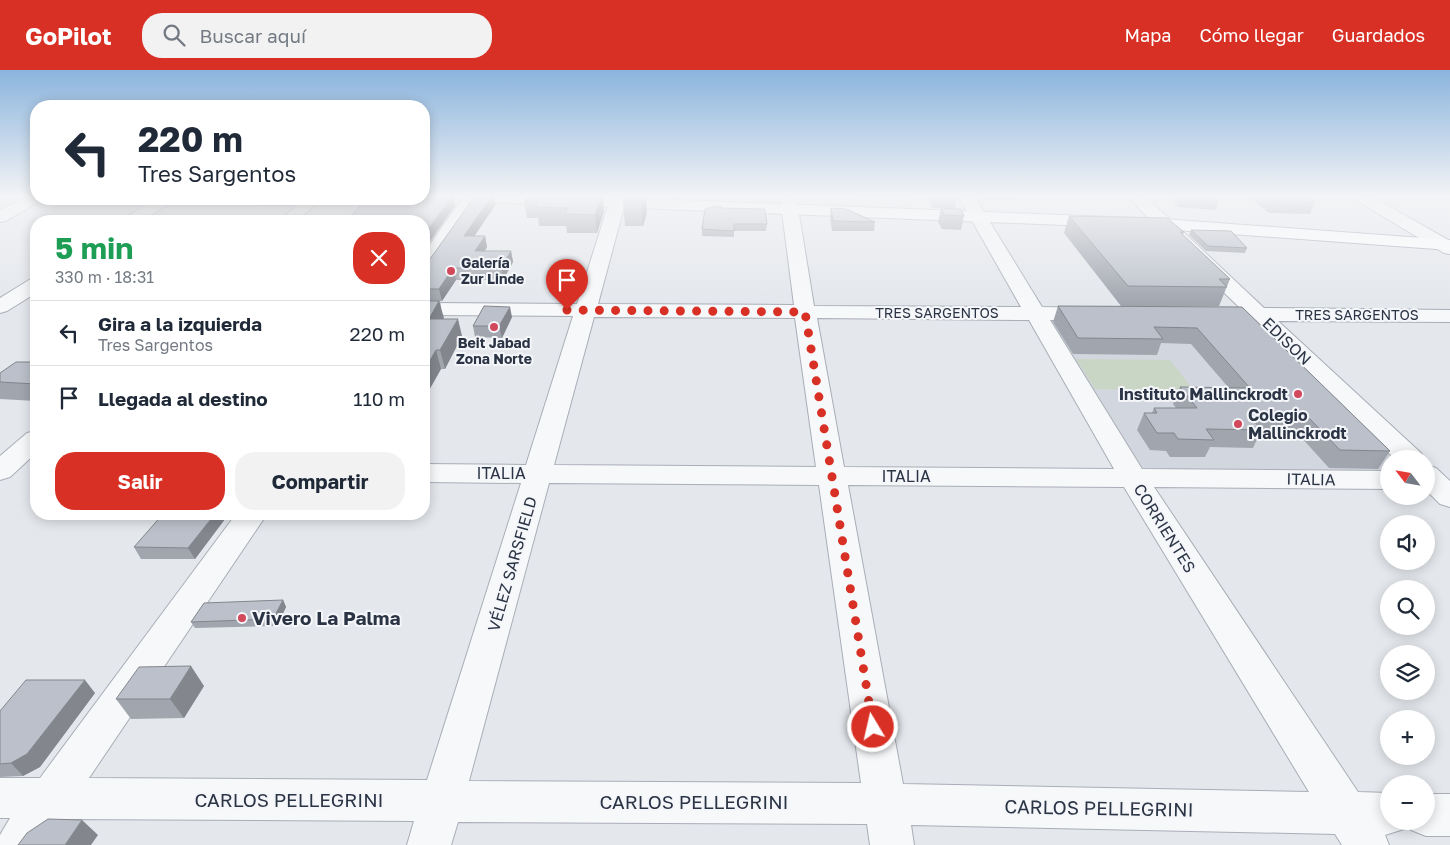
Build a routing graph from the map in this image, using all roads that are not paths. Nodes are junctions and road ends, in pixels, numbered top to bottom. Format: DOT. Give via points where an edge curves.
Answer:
graph roads {
  1 [pos="447,232"];
  2 [pos="608,232"];
  3 [pos="793,232"];
  4 [pos="987,232"];
  5 [pos="1173,232"];
  6 [pos="1322,232"];
  7 [pos="1422,232"];
  8 [pos="1448,243"];
  9 [pos="430,257"];
  10 [pos="30,288"];
  11 [pos="0,307"];
  12 [pos="30,307"];
  13 [pos="430,309"];
  14 [pos="585,310"];
  15 [pos="805,312"];
  16 [pos="1035,313"];
  17 [pos="1113,314"];
  18 [pos="1191,314"];
  19 [pos="1259,314"];
  20 [pos="1450,316"];
  21 [pos="30,445"];
  22 [pos="1401,450"];
  23 [pos="30,468"];
  24 [pos="1,469"];
  25 [pos="430,473"];
  26 [pos="539,474"];
  27 [pos="832,476"];
  28 [pos="1133,478"];
  29 [pos="1380,480"];
  30 [pos="248,520"];
  31 [pos="0,798"];
  32 [pos="51,798"];
  33 [pos="443,800"];
  34 [pos="886,804"];
  35 [pos="1435,815"];
  36 [pos="1450,816"];
  37 [pos="1380,818"];
  38 [pos="1357,829"];
  39 [pos="18,845"];
  40 [pos="429,845"];
  41 [pos="892,845"];
  1 -- 9 [label="street"];
  2 -- 14 [label="street, VÉLEZ SARSFIELD"];
  3 -- 15 [label="street"];
  4 -- 16 [label="street, CORRIENTES"];
  5 -- 19 [label="street, EDISON"];
  6 -- 8 [label="main road"];
  7 -- 8 [label="street"];
  10 -- 11 [label="street"];
  11 -- 12 [label="street"];
  13 -- 14 [label="street, TRES SARGENTOS"];
  14 -- 15 [label="street, TRES SARGENTOS"];
  14 -- 26 [label="street, VÉLEZ SARSFIELD"];
  15 -- 16 [label="street, TRES SARGENTOS"];
  15 -- 27 [label="street"];
  16 -- 17 [label="street, TRES SARGENTOS"];
  16 -- 28 [label="street, CORRIENTES"];
  18 -- 19 [label="street, TRES SARGENTOS"];
  19 -- 20 [label="street, TRES SARGENTOS"];
  19 -- 22 [label="street, EDISON"];
  21 -- 24 [label="street"];
  23 -- 24 [label="street"];
  25 -- 26 [label="street, ITALIA"];
  26 -- 27 [label="street, ITALIA"];
  26 -- 33 [label="street, VÉLEZ SARSFIELD"];
  27 -- 28 [label="street, ITALIA"];
  27 -- 34 [label="street"];
  28 -- 29 [label="street, ITALIA"];
  28 -- 38 [label="street, CORRIENTES"];
  30 -- 32 [label="street"];
  31 -- 32 [label="street, CARLOS PELLEGRINI"];
  32 -- 33 [label="street, CARLOS PELLEGRINI"];
  32 -- 39 [label="street"];
  33 -- 34 [label="street, CARLOS PELLEGRINI"];
  33 -- 40 [label="street, VÉLEZ SARSFIELD"];
  34 -- 38 [label="street, CARLOS PELLEGRINI"];
  34 -- 41 [label="street"];
  35 -- 36 [label="street"];
  37 -- 38 [label="street, CARLOS PELLEGRINI"];
}
